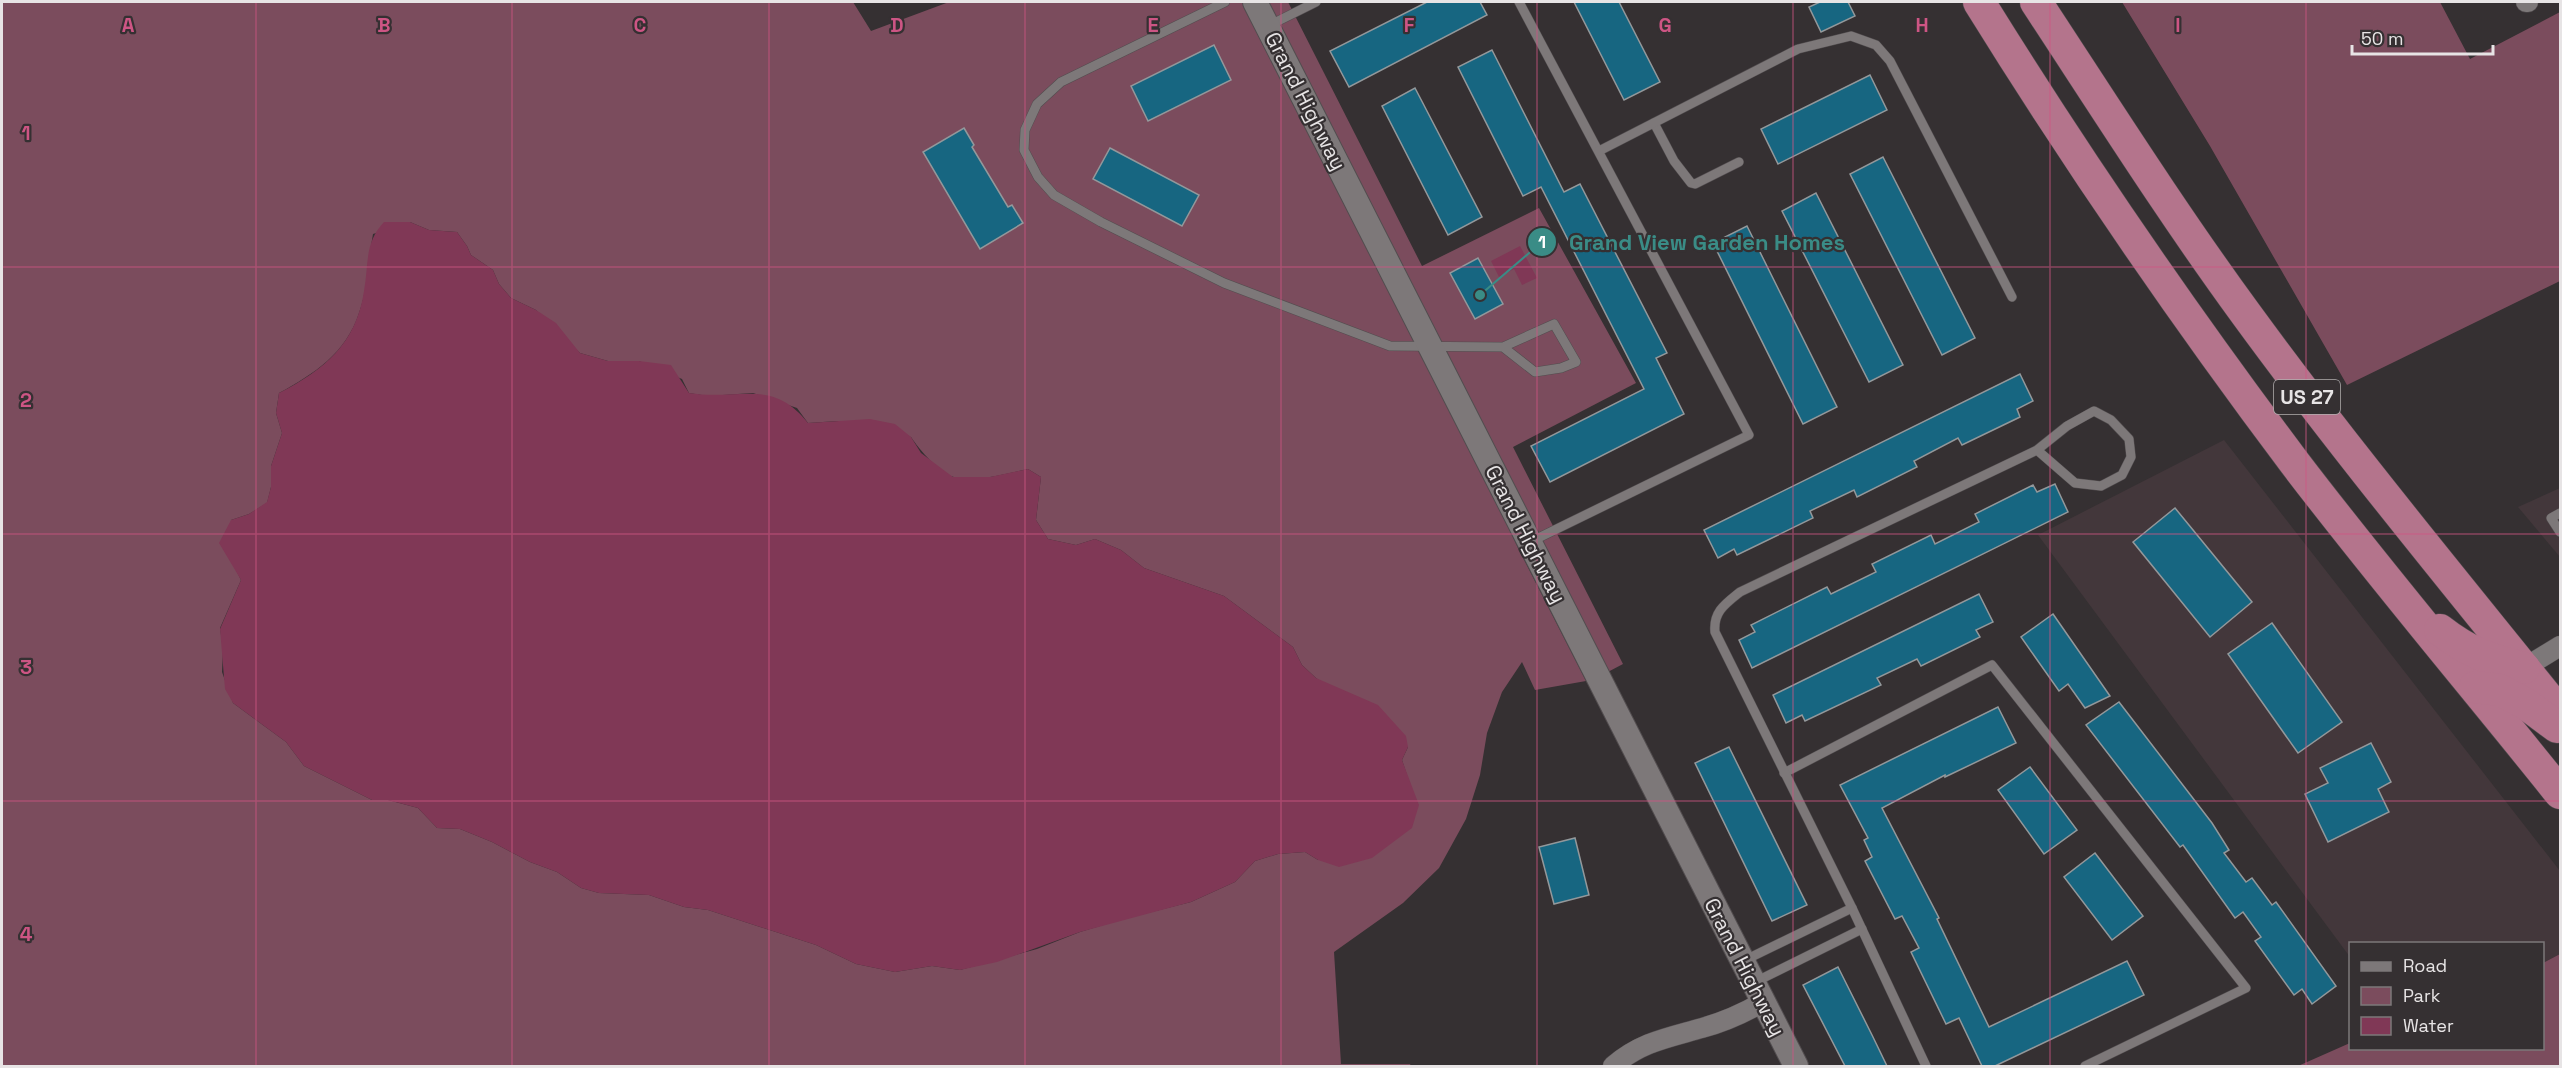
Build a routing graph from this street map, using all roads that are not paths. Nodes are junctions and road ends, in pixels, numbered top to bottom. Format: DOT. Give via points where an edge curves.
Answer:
graph roads {
  1 [pos="1226,2"];
  2 [pos="1256,2"];
  3 [pos="1316,2"];
  4 [pos="1519,2"];
  5 [pos="1979,2"];
  6 [pos="2036,2"];
  7 [pos="2047,2"];
  8 [pos="1268,26"];
  9 [pos="2077,64"];
  10 [pos="1654,123"];
  11 [pos="1599,151"];
  12 [pos="1740,162"];
  13 [pos="2012,297"];
  14 [pos="1430,345"];
  15 [pos="1503,347"];
  16 [pos="2037,450"];
  17 [pos="2560,513"];
  18 [pos="2559,528"];
  19 [pos="1530,542"];
  20 [pos="2404,602"];
  21 [pos="2560,646"];
  22 [pos="2524,668"];
  23 [pos="2475,687"];
  24 [pos="2560,713"];
  25 [pos="2560,729"];
  26 [pos="1784,773"];
  27 [pos="2560,793"];
  28 [pos="1852,908"];
  29 [pos="1862,929"];
  30 [pos="1742,961"];
  31 [pos="1758,993"];
  32 [pos="1613,1066"];
  33 [pos="1796,1066"];
  34 [pos="1926,1066"];
  35 [pos="2085,1066"];
  1 -- 14 [label="lane" via="1062,82 1037,104 1025,130 1024,150 1038,177 1054,195 1101,222 1224,283 1390,346"];
  2 -- 8 [label="street, Grand Highway"];
  3 -- 8 [label="lane"];
  4 -- 11 [label="lane"];
  5 -- 20 [label="highway, US 27" via="2117,218 2295,463"];
  6 -- 9 [label="highway, US 27"];
  7 -- 9 [label="highway"];
  8 -- 14 [label="street, Grand Highway"];
  9 -- 22 [label="highway, US 27" via="2155,186 2245,314 2417,539"];
  10 -- 11 [label="lane"];
  10 -- 12 [label="lane" via="1691,183"];
  10 -- 13 [label="lane" via="1798,49 1851,36 1876,45 1890,61"];
  11 -- 19 [label="lane" via="1749,435"];
  14 -- 15 [label="lane"];
  14 -- 19 [label="street, Grand Highway"];
  15 -- 15 [label="lane" via="1535,372 1575,362 1554,324"];
  16 -- 16 [label="lane" via="2094,411 2111,420 2129,439 2131,457 2122,475 2101,486 2075,483"];
  16 -- 26 [label="lane" via="1751,587 1720,607 1715,632"];
  17 -- 18 [label="lane" via="2551,519"];
  19 -- 30 [label="street, Grand Highway"];
  20 -- 22 [label="highway" via="2463,648"];
  20 -- 23 [label="highway, US 27"];
  21 -- 22 [label="street"];
  22 -- 24 [label="highway, US 27"];
  23 -- 25 [label="highway" via="2500,690"];
  23 -- 27 [label="highway, US 27"];
  26 -- 28 [label="lane"];
  26 -- 35 [label="lane" via="1992,665 2246,988"];
  28 -- 29 [label="lane"];
  28 -- 30 [label="lane"];
  29 -- 31 [label="lane"];
  29 -- 34 [label="lane"];
  30 -- 31 [label="street, Grand Highway"];
  31 -- 32 [label="street" via="1742,1014 1661,1038"];
  31 -- 33 [label="street, Grand Highway"];
}
